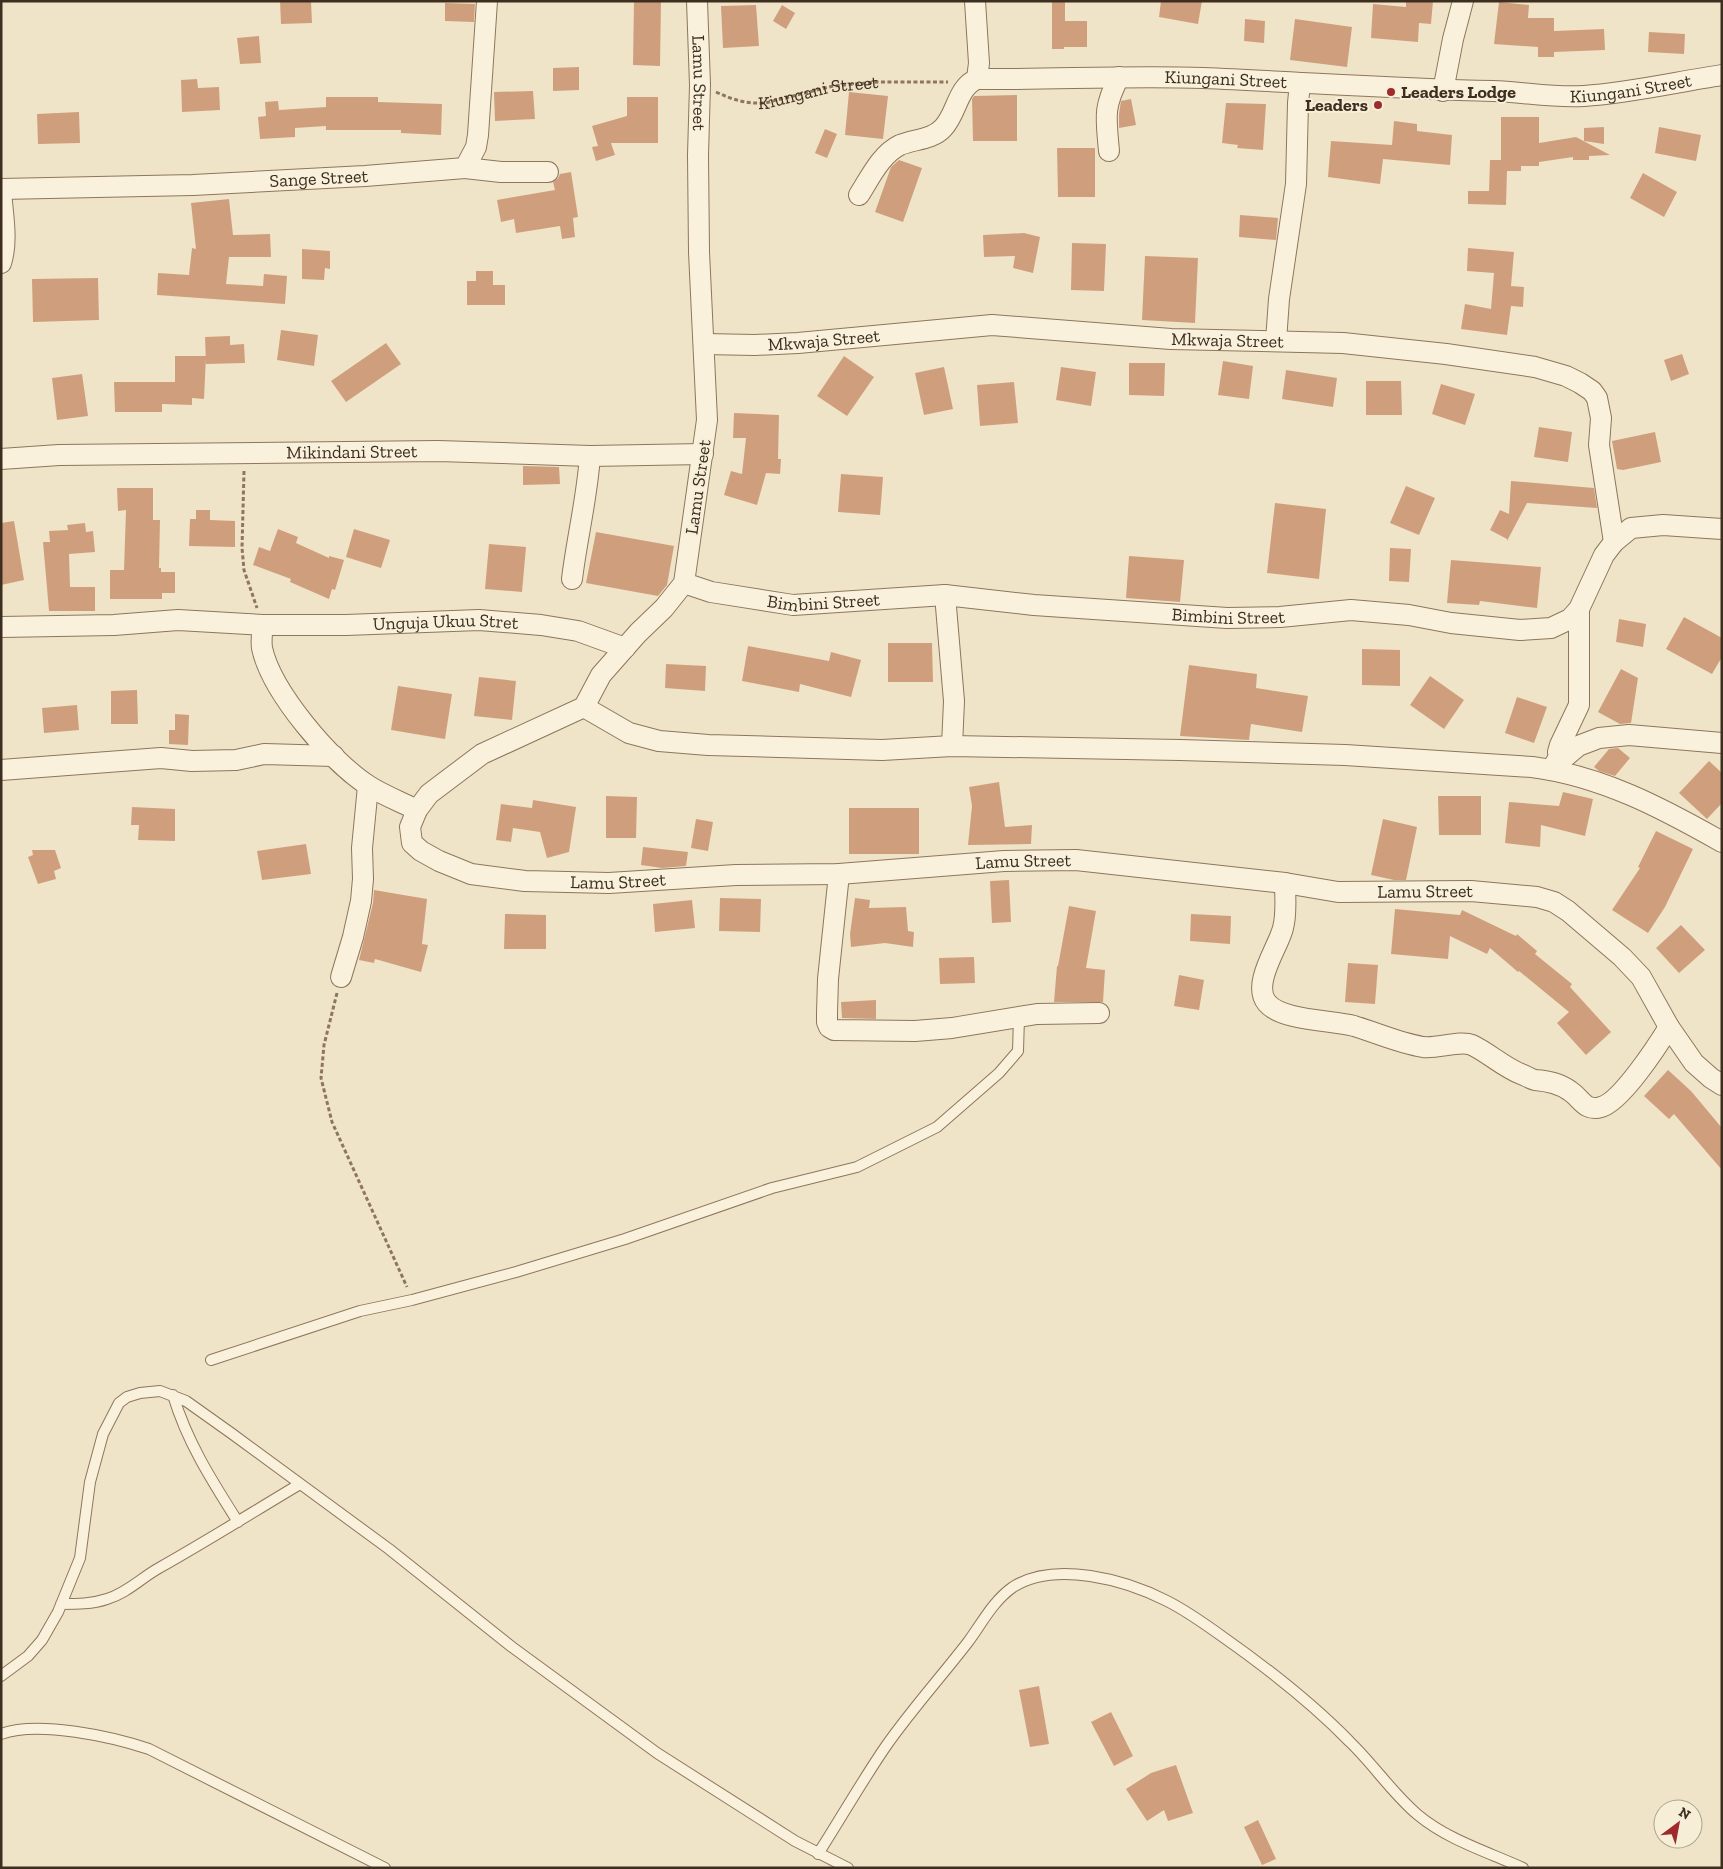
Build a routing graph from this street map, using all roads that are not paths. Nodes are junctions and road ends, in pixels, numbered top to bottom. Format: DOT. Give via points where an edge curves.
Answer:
graph roads {
  1 [pos="487,1"];
  2 [pos="696,1"];
  3 [pos="975,1"];
  4 [pos="1463,1"];
  5 [pos="1722,75"];
  6 [pos="1119,77"];
  7 [pos="973,81"];
  8 [pos="1300,83"];
  9 [pos="1443,91"];
  10 [pos="1109,151"];
  11 [pos="465,168"];
  12 [pos="548,172"];
  13 [pos="1,191"];
  14 [pos="859,195"];
  15 [pos="1,263"];
  16 [pos="1276,341"];
  17 [pos="704,344"];
  18 [pos="703,454"];
  19 [pos="590,456"];
  20 [pos="1,459"];
  21 [pos="1722,529"];
  22 [pos="1614,542"];
  23 [pos="572,579"];
  24 [pos="684,583"];
  25 [pos="945,595"];
  26 [pos="1579,608"];
  27 [pos="263,625"];
  28 [pos="1,627"];
  29 [pos="626,648"];
  30 [pos="584,707"];
  31 [pos="1722,743"];
  32 [pos="952,746"];
  33 [pos="334,756"];
  34 [pos="1555,763"];
  35 [pos="1,770"];
  36 [pos="368,786"];
  37 [pos="417,810"];
  38 [pos="1722,842"];
  39 [pos="839,874"];
  40 [pos="1284,883"];
  41 [pos="341,978"];
  42 [pos="1099,1013"];
  43 [pos="1019,1017"];
  44 [pos="1669,1027"];
  45 [pos="1722,1085"];
  46 [pos="211,1360"];
  47 [pos="173,1395"];
  48 [pos="300,1484"];
  49 [pos="238,1522"];
  50 [pos="61,1604"];
  51 [pos="1,1676"];
  52 [pos="1,1734"];
  53 [pos="818,1854"];
  54 [pos="385,1868"];
  55 [pos="848,1868"];
  56 [pos="1523,1868"];
  1 -- 11 [label="street" via="478,135 476,147"];
  2 -- 17 [label="street, Lamu Street" via="700,85 699,252"];
  3 -- 7 [label="street" via="979,63"];
  4 -- 9 [label="street"];
  5 -- 9 [label="street, Kiungani Street" via="1584,96"];
  6 -- 7 [label="street, Kiungani Street"];
  6 -- 8 [label="street, Kiungani Street"];
  6 -- 10 [label="street" via="1107,103"];
  7 -- 14 [label="street" via="942,130 900,145 891,152 878,165"];
  8 -- 9 [label="street, Kiungani Street"];
  8 -- 16 [label="street" via="1296,184"];
  11 -- 12 [label="street, Sange Street"];
  11 -- 13 [label="street, Sange Street" via="193,185"];
  13 -- 15 [label="street" via="4,237"];
  16 -- 17 [label="street, Mkwaja Street" via="1171,339 992,325 798,343"];
  16 -- 22 [label="street, Mkwaja Street" via="1343,343 1446,354 1535,367 1580,383 1597,398 1601,418 1599,445"];
  17 -- 18 [label="street, Lamu Street" via="707,420"];
  18 -- 19 [label="street, Mikindani Street"];
  18 -- 24 [label="street, Lamu Street"];
  19 -- 20 [label="street, Mikindani Street" via="438,451 59,455"];
  19 -- 23 [label="street"];
  21 -- 22 [label="street, Bimbini Street" via="1663,525 1632,528"];
  22 -- 26 [label="street, Bimbini Street" via="1604,555"];
  24 -- 25 [label="street, Bimbini Street" via="711,592 793,605"];
  24 -- 29 [label="street"];
  25 -- 26 [label="street, Bimbini Street" via="1034,605 1226,618 1351,610 1520,630 1551,628 1570,619"];
  25 -- 32 [label="street" via="954,701"];
  26 -- 34 [label="street" via="1579,705"];
  27 -- 28 [label="street, Unguja Ukuu Stret" via="178,620 105,626"];
  27 -- 29 [label="street, Unguja Ukuu Stret" via="479,620 578,631"];
  27 -- 33 [label="street" via="262,646 266,661 291,708"];
  29 -- 30 [label="street" via="601,675"];
  30 -- 32 [label="street" via="629,733 659,740 708,745 882,750"];
  30 -- 37 [label="street, Lamu Street" via="482,754 428,794"];
  31 -- 34 [label="street" via="1630,735 1599,738 1578,746"];
  32 -- 34 [label="street"];
  33 -- 35 [label="street" via="264,754 236,760 192,761 161,758"];
  33 -- 36 [label="street"];
  34 -- 38 [label="street" via="1629,793"];
  36 -- 37 [label="street"];
  36 -- 41 [label="street" via="361,901"];
  37 -- 39 [label="street, Lamu Street" via="410,826 412,843 439,861 471,874 525,881 608,883"];
  39 -- 40 [label="street, Lamu Street" via="1004,861 1076,860"];
  39 -- 43 [label="street" via="828,978 826,1013 829,1027 846,1031 915,1031"];
  40 -- 44 [label="street, Lamu Street" via="1338,892 1471,891 1537,897 1554,902 1599,936 1641,977"];
  40 -- 44 [label="street" via="1286,913 1283,929 1265,971 1263,996 1267,1004 1278,1010 1300,1018 1352,1026 1425,1047 1470,1044 1512,1071 1534,1080 1556,1083 1591,1108 1612,1102 1650,1059"];
  42 -- 43 [label="street"];
  43 -- 46 [label="lane" via="1018,1051 999,1073 937,1127 857,1167 772,1188 625,1239 412,1300 360,1311"];
  44 -- 45 [label="street, Lamu Street" via="1694,1063"];
  47 -- 48 [label="lane" via="194,1406"];
  47 -- 49 [label="lane" via="192,1445"];
  47 -- 50 [label="lane" via="160,1391 140,1393 119,1403 103,1434 90,1482 80,1558"];
  48 -- 49 [label="lane"];
  48 -- 53 [label="lane" via="657,1754"];
  49 -- 50 [label="lane" via="126,1591 90,1603"];
  50 -- 51 [label="lane" via="42,1640 28,1656"];
  52 -- 54 [label="lane" via="22,1729 67,1731 114,1738 149,1749"];
  53 -- 55 [label="lane"];
  53 -- 56 [label="lane" via="886,1746 996,1603 1013,1587 1056,1573 1084,1575 1142,1590 1195,1617 1275,1676 1325,1719 1420,1816 1465,1843"];
}
